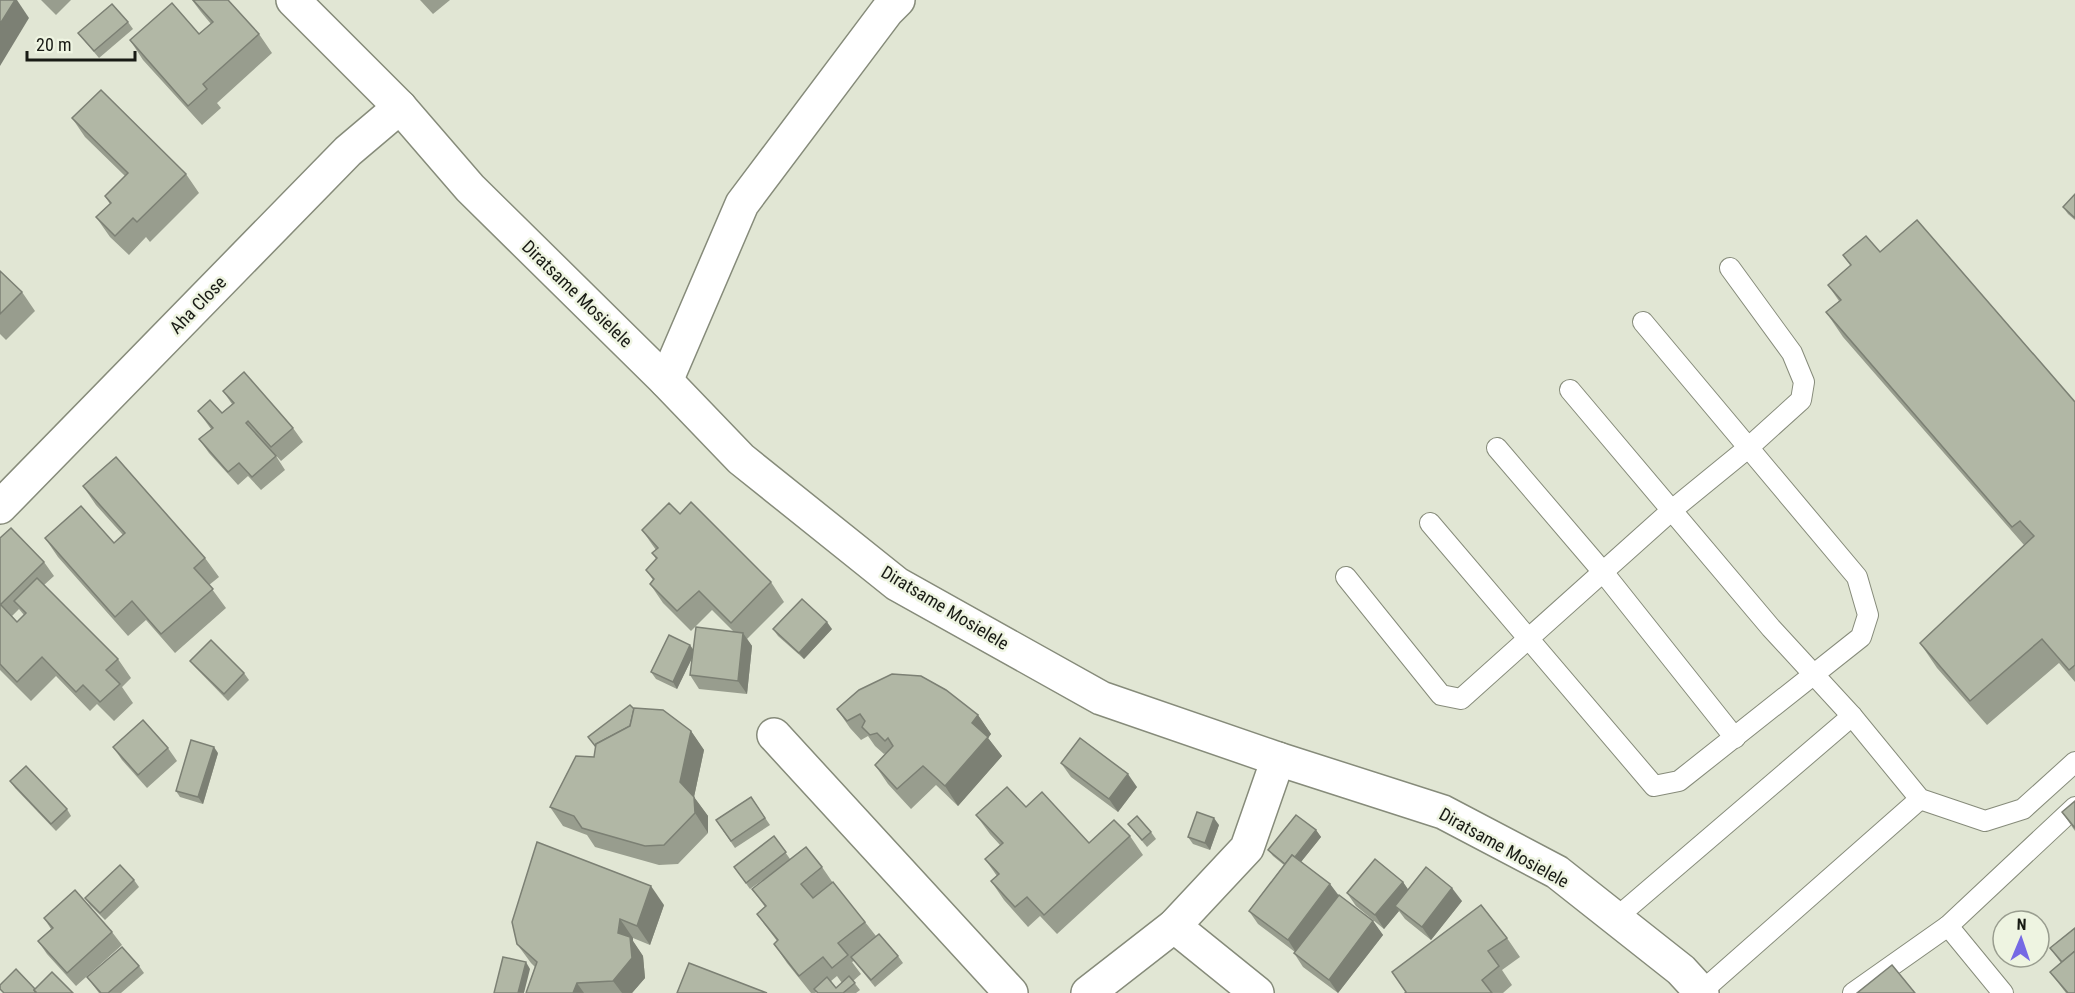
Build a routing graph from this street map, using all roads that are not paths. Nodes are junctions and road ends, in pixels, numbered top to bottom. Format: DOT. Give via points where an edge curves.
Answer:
graph roads {
  1 [pos="293,0"];
  2 [pos="898,0"];
  3 [pos="400,107"];
  4 [pos="1730,268"];
  5 [pos="1643,322"];
  6 [pos="666,381"];
  7 [pos="1570,390"];
  8 [pos="1497,448"];
  9 [pos="1748,448"];
  10 [pos="0,507"];
  11 [pos="1672,510"];
  12 [pos="1430,523"];
  13 [pos="1603,572"];
  14 [pos="1346,577"];
  15 [pos="1528,639"];
  16 [pos="1814,675"];
  17 [pos="1852,716"];
  18 [pos="774,735"];
  19 [pos="1735,738"];
  20 [pos="1278,759"];
  21 [pos="2075,762"];
  22 [pos="1920,799"];
  23 [pos="2075,807"];
  24 [pos="1616,918"];
  25 [pos="1174,926"];
  26 [pos="1948,927"];
  27 [pos="1701,992"];
  28 [pos="1011,993"];
  29 [pos="1088,993"];
  30 [pos="1257,993"];
  31 [pos="1852,993"];
  32 [pos="2003,993"];
  1 -- 3 [label="street, Diratsame Mosielele"];
  2 -- 6 [label="street" via="742,204"];
  3 -- 6 [label="street, Diratsame Mosielele" via="470,188"];
  3 -- 10 [label="street, Aha Close" via="348,151"];
  4 -- 9 [label="lane" via="1791,353 1804,382 1801,400"];
  5 -- 9 [label="lane"];
  6 -- 20 [label="street, Diratsame Mosielele" via="741,459 897,584 1101,698"];
  7 -- 11 [label="lane"];
  8 -- 13 [label="lane"];
  9 -- 11 [label="lane"];
  9 -- 16 [label="lane" via="1857,577 1868,615 1861,637"];
  11 -- 13 [label="lane"];
  11 -- 16 [label="lane"];
  12 -- 15 [label="lane"];
  13 -- 15 [label="lane"];
  13 -- 19 [label="lane"];
  14 -- 15 [label="lane" via="1442,695 1461,699"];
  15 -- 19 [label="lane" via="1654,786 1679,781"];
  16 -- 17 [label="lane"];
  16 -- 19 [label="lane"];
  17 -- 22 [label="lane"];
  17 -- 24 [label="lane"];
  18 -- 28 [label="street"];
  20 -- 24 [label="street, Diratsame Mosielele" via="1443,812 1557,872"];
  20 -- 25 [label="street" via="1247,848"];
  21 -- 22 [label="lane" via="2023,809 1985,821"];
  22 -- 27 [label="lane"];
  23 -- 26 [label="lane"];
  24 -- 27 [label="street, Diratsame Mosielele" via="1681,970"];
  25 -- 29 [label="street"];
  25 -- 30 [label="street"];
  26 -- 31 [label="lane"];
  26 -- 32 [label="lane"];
}
